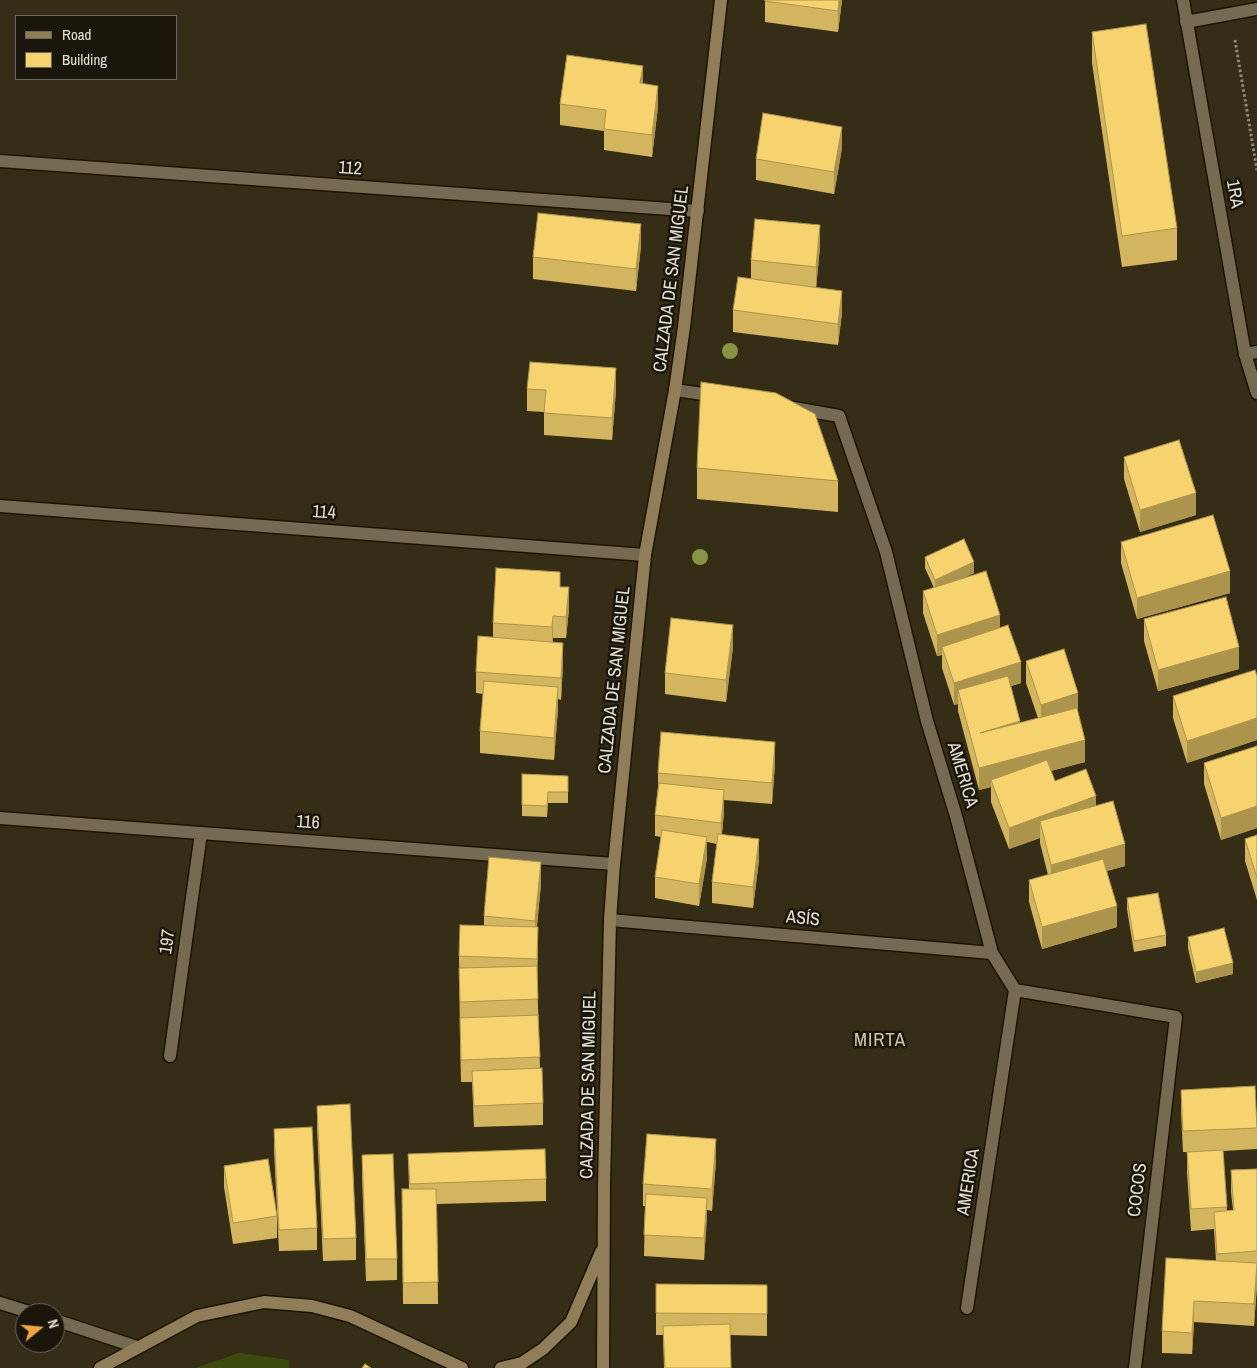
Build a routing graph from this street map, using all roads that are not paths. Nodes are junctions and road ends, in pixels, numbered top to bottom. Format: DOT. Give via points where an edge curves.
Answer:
graph roads {
  1 [pos="721,0"];
  2 [pos="1183,0"];
  3 [pos="1257,9"];
  4 [pos="1186,22"];
  5 [pos="0,161"];
  6 [pos="698,211"];
  7 [pos="1251,353"];
  8 [pos="675,390"];
  9 [pos="1257,393"];
  10 [pos="733,399"];
  11 [pos="781,406"];
  12 [pos="0,506"];
  13 [pos="645,555"];
  14 [pos="0,818"];
  15 [pos="201,833"];
  16 [pos="614,864"];
  17 [pos="610,920"];
  18 [pos="992,952"];
  19 [pos="1016,990"];
  20 [pos="170,1056"];
  21 [pos="603,1248"];
  22 [pos="0,1302"];
  23 [pos="15,1307"];
  24 [pos="967,1308"];
  25 [pos="65,1323"];
  26 [pos="137,1347"];
  27 [pos="100,1368"];
  28 [pos="462,1368"];
  29 [pos="501,1368"];
  30 [pos="603,1368"];
  31 [pos="1134,1368"];
  1 -- 6 [label="main road, CALZADA DE SAN MIGUEL"];
  2 -- 4 [label="street, 1RA"];
  3 -- 4 [label="street"];
  4 -- 7 [label="street, 1RA"];
  5 -- 6 [label="street, 112"];
  6 -- 8 [label="main road, CALZADA DE SAN MIGUEL"];
  7 -- 9 [label="street, 1RA"];
  8 -- 10 [label="street"];
  8 -- 13 [label="main road, CALZADA DE SAN MIGUEL"];
  11 -- 18 [label="street, AMERICA" via="838,416 886,552 927,721"];
  12 -- 13 [label="street, 114"];
  13 -- 16 [label="main road, CALZADA DE SAN MIGUEL"];
  14 -- 15 [label="street, 116"];
  15 -- 16 [label="street, 116"];
  15 -- 20 [label="street, 197"];
  16 -- 17 [label="main road, CALZADA DE SAN MIGUEL"];
  17 -- 18 [label="street, ASÍS"];
  17 -- 21 [label="main road, CALZADA DE SAN MIGUEL"];
  18 -- 19 [label="street, AMERICA"];
  19 -- 24 [label="street, AMERICA"];
  19 -- 31 [label="street, COCOS" via="1176,1017"];
  21 -- 29 [label="main road" via="571,1322 543,1349 522,1363"];
  21 -- 30 [label="main road, CALZADA DE SAN MIGUEL"];
  22 -- 23 [label="street"];
  25 -- 26 [label="street"];
  26 -- 27 [label="main road"];
  26 -- 28 [label="main road" via="197,1316 264,1302 312,1306 350,1316"];
}
